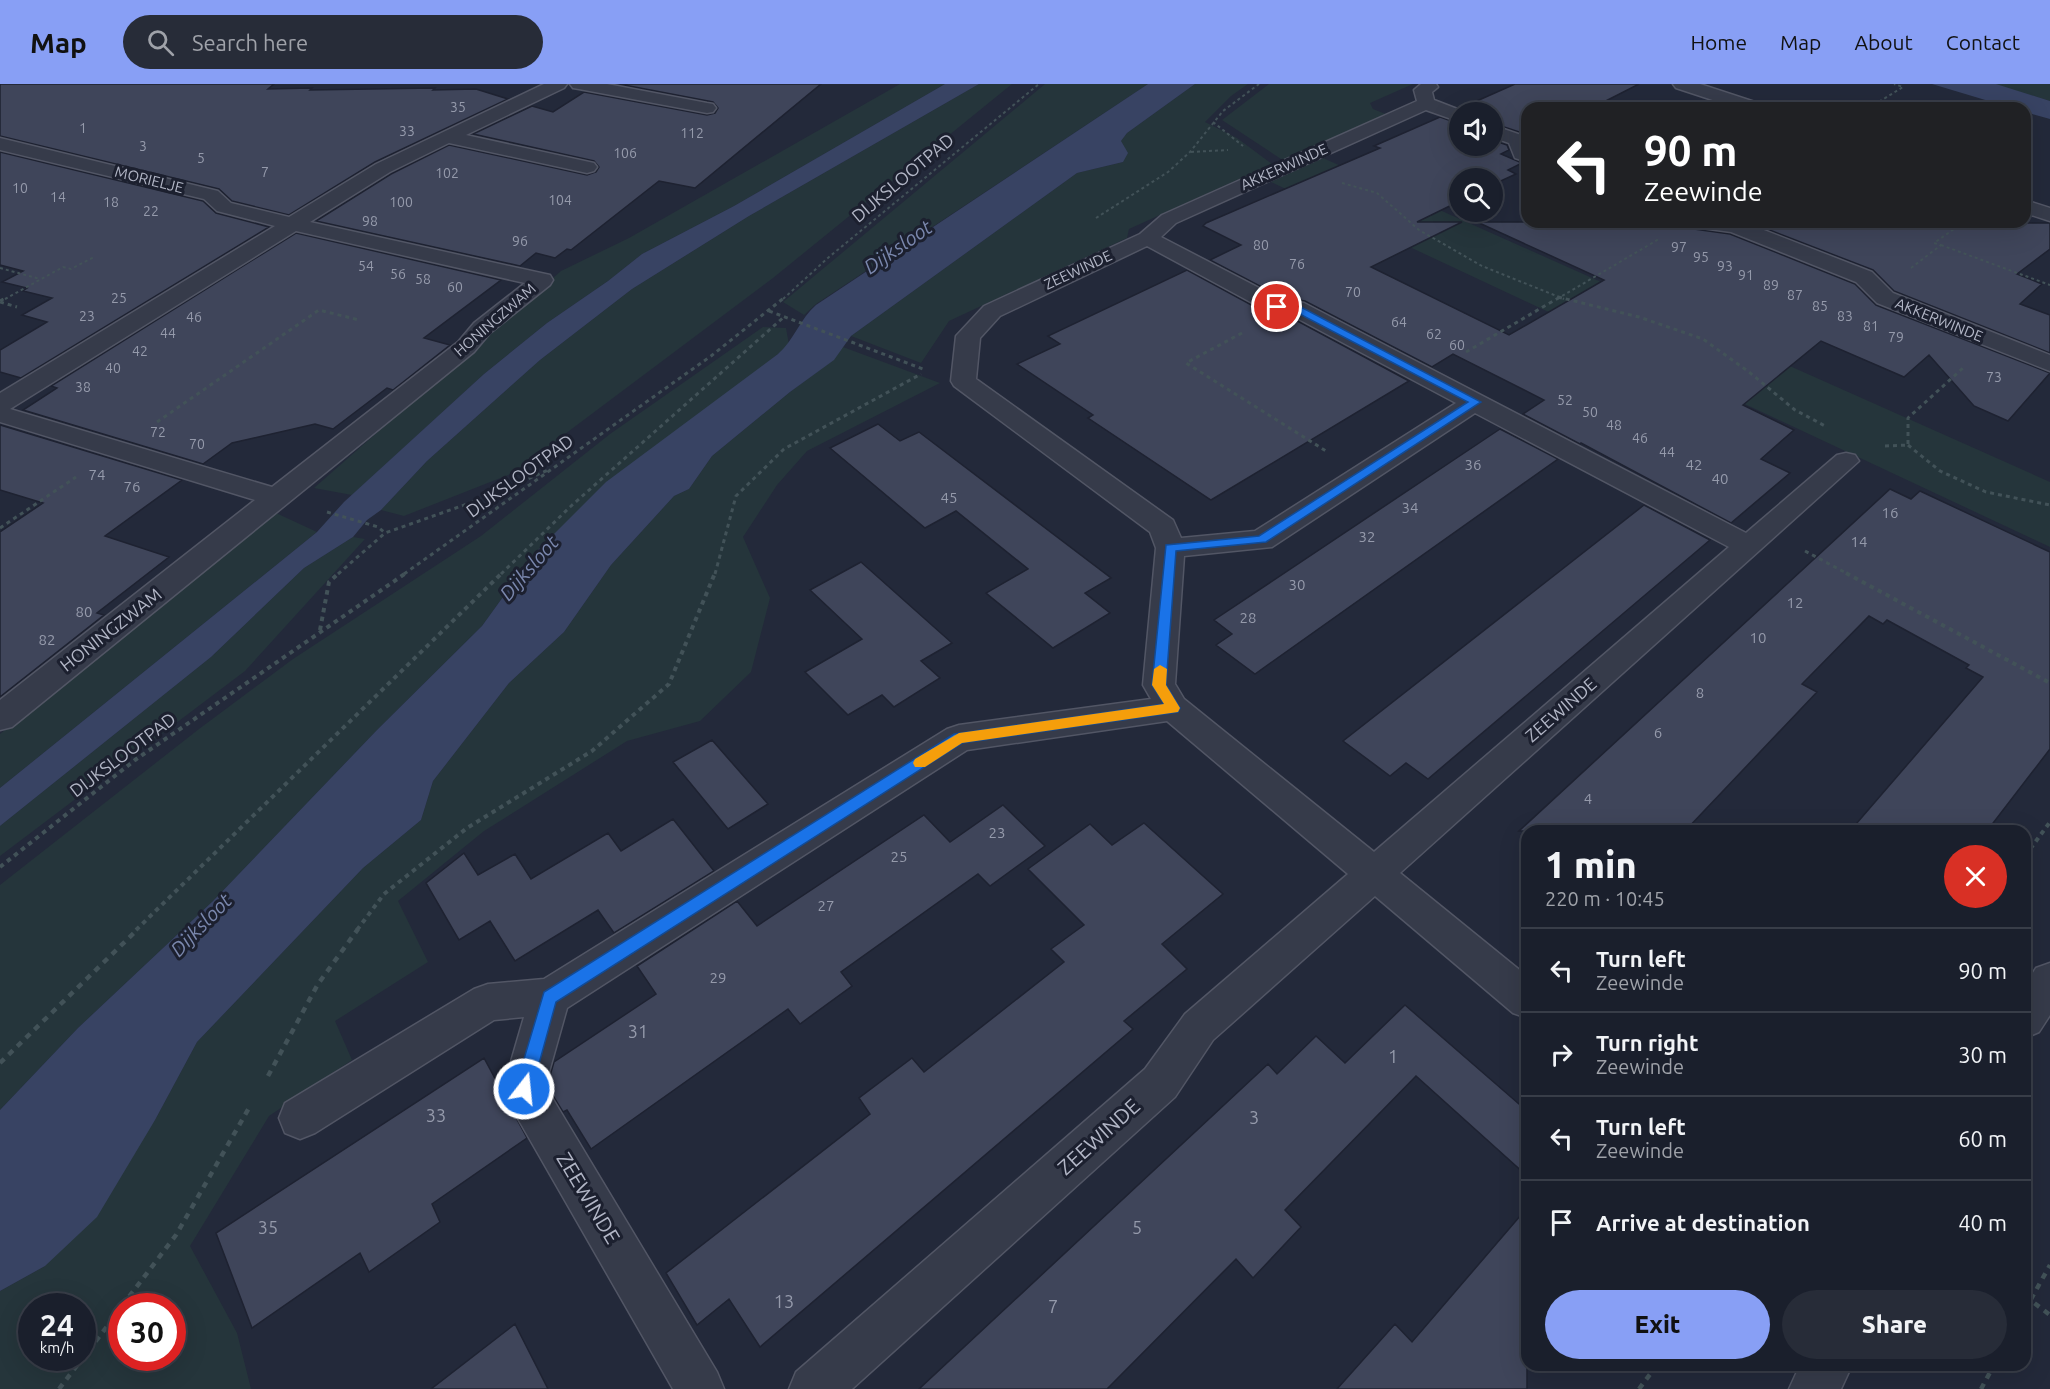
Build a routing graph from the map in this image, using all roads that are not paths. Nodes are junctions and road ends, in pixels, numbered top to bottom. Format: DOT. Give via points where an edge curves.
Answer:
graph roads {
  1 [pos="558,84"];
  2 [pos="579,84"];
  3 [pos="1437,84"];
  4 [pos="1682,84"];
  5 [pos="509,87"];
  6 [pos="535,95"];
  7 [pos="1737,102"];
  8 [pos="1426,103"];
  9 [pos="707,108"];
  10 [pos="1449,112"];
  11 [pos="446,137"];
  12 [pos="1503,137"];
  13 [pos="0,144"];
  14 [pos="1521,147"];
  15 [pos="587,167"];
  16 [pos="2031,208"];
  17 [pos="2050,215"];
  18 [pos="293,224"];
  19 [pos="1747,228"];
  20 [pos="1147,238"];
  21 [pos="2050,364"];
  22 [pos="1476,402"];
  23 [pos="0,404"];
  24 [pos="0,414"];
  25 [pos="1856,454"];
  26 [pos="278,498"];
  27 [pos="1758,538"];
  28 [pos="1170,548"];
  29 [pos="1173,708"];
  30 [pos="0,718"];
  31 [pos="1373,873"];
  32 [pos="2050,981"];
  33 [pos="1521,995"];
  34 [pos="550,998"];
  35 [pos="2031,1010"];
  36 [pos="300,1118"];
  37 [pos="1824,1371"];
  38 [pos="700,1389"];
  39 [pos="813,1389"];
  40 [pos="1813,1389"];
  1 -- 6 [label="street"];
  2 -- 9 [label="street"];
  3 -- 8 [label="street" via="1423,90"];
  4 -- 7 [label="street"];
  5 -- 6 [label="street"];
  6 -- 11 [label="street"];
  8 -- 10 [label="street"];
  8 -- 20 [label="street, AKKERWINDE" via="1168,219"];
  11 -- 15 [label="street"];
  11 -- 18 [label="street" via="383,168"];
  12 -- 14 [label="street"];
  13 -- 18 [label="street, MORIELJE" via="211,195 224,207"];
  16 -- 17 [label="street"];
  18 -- 23 [label="street"];
  18 -- 26 [label="street, HONINGZWAM" via="542,280 482,328 466,347"];
  19 -- 21 [label="street, AKKERWINDE" via="1871,284 1885,298"];
  20 -- 22 [label="street" via="1277,307 1296,308"];
  20 -- 28 [label="street, ZEEWINDE" via="992,311 968,336 963,381 1163,527"];
  22 -- 27 [label="street"];
  22 -- 28 [label="street" via="1262,540"];
  24 -- 26 [label="street"];
  25 -- 27 [label="street, ZEEWINDE"];
  26 -- 30 [label="street, HONINGZWAM"];
  27 -- 31 [label="street, ZEEWINDE"];
  28 -- 29 [label="street" via="1159,685"];
  29 -- 31 [label="street"];
  29 -- 34 [label="street" via="959,738"];
  31 -- 33 [label="street"];
  31 -- 39 [label="street, ZEEWINDE" via="1199,1027 1160,1083"];
  32 -- 35 [label="street"];
  34 -- 36 [label="street" via="488,1002"];
  34 -- 38 [label="street, ZEEWINDE" via="524,1089"];
  37 -- 40 [label="street"];
}
